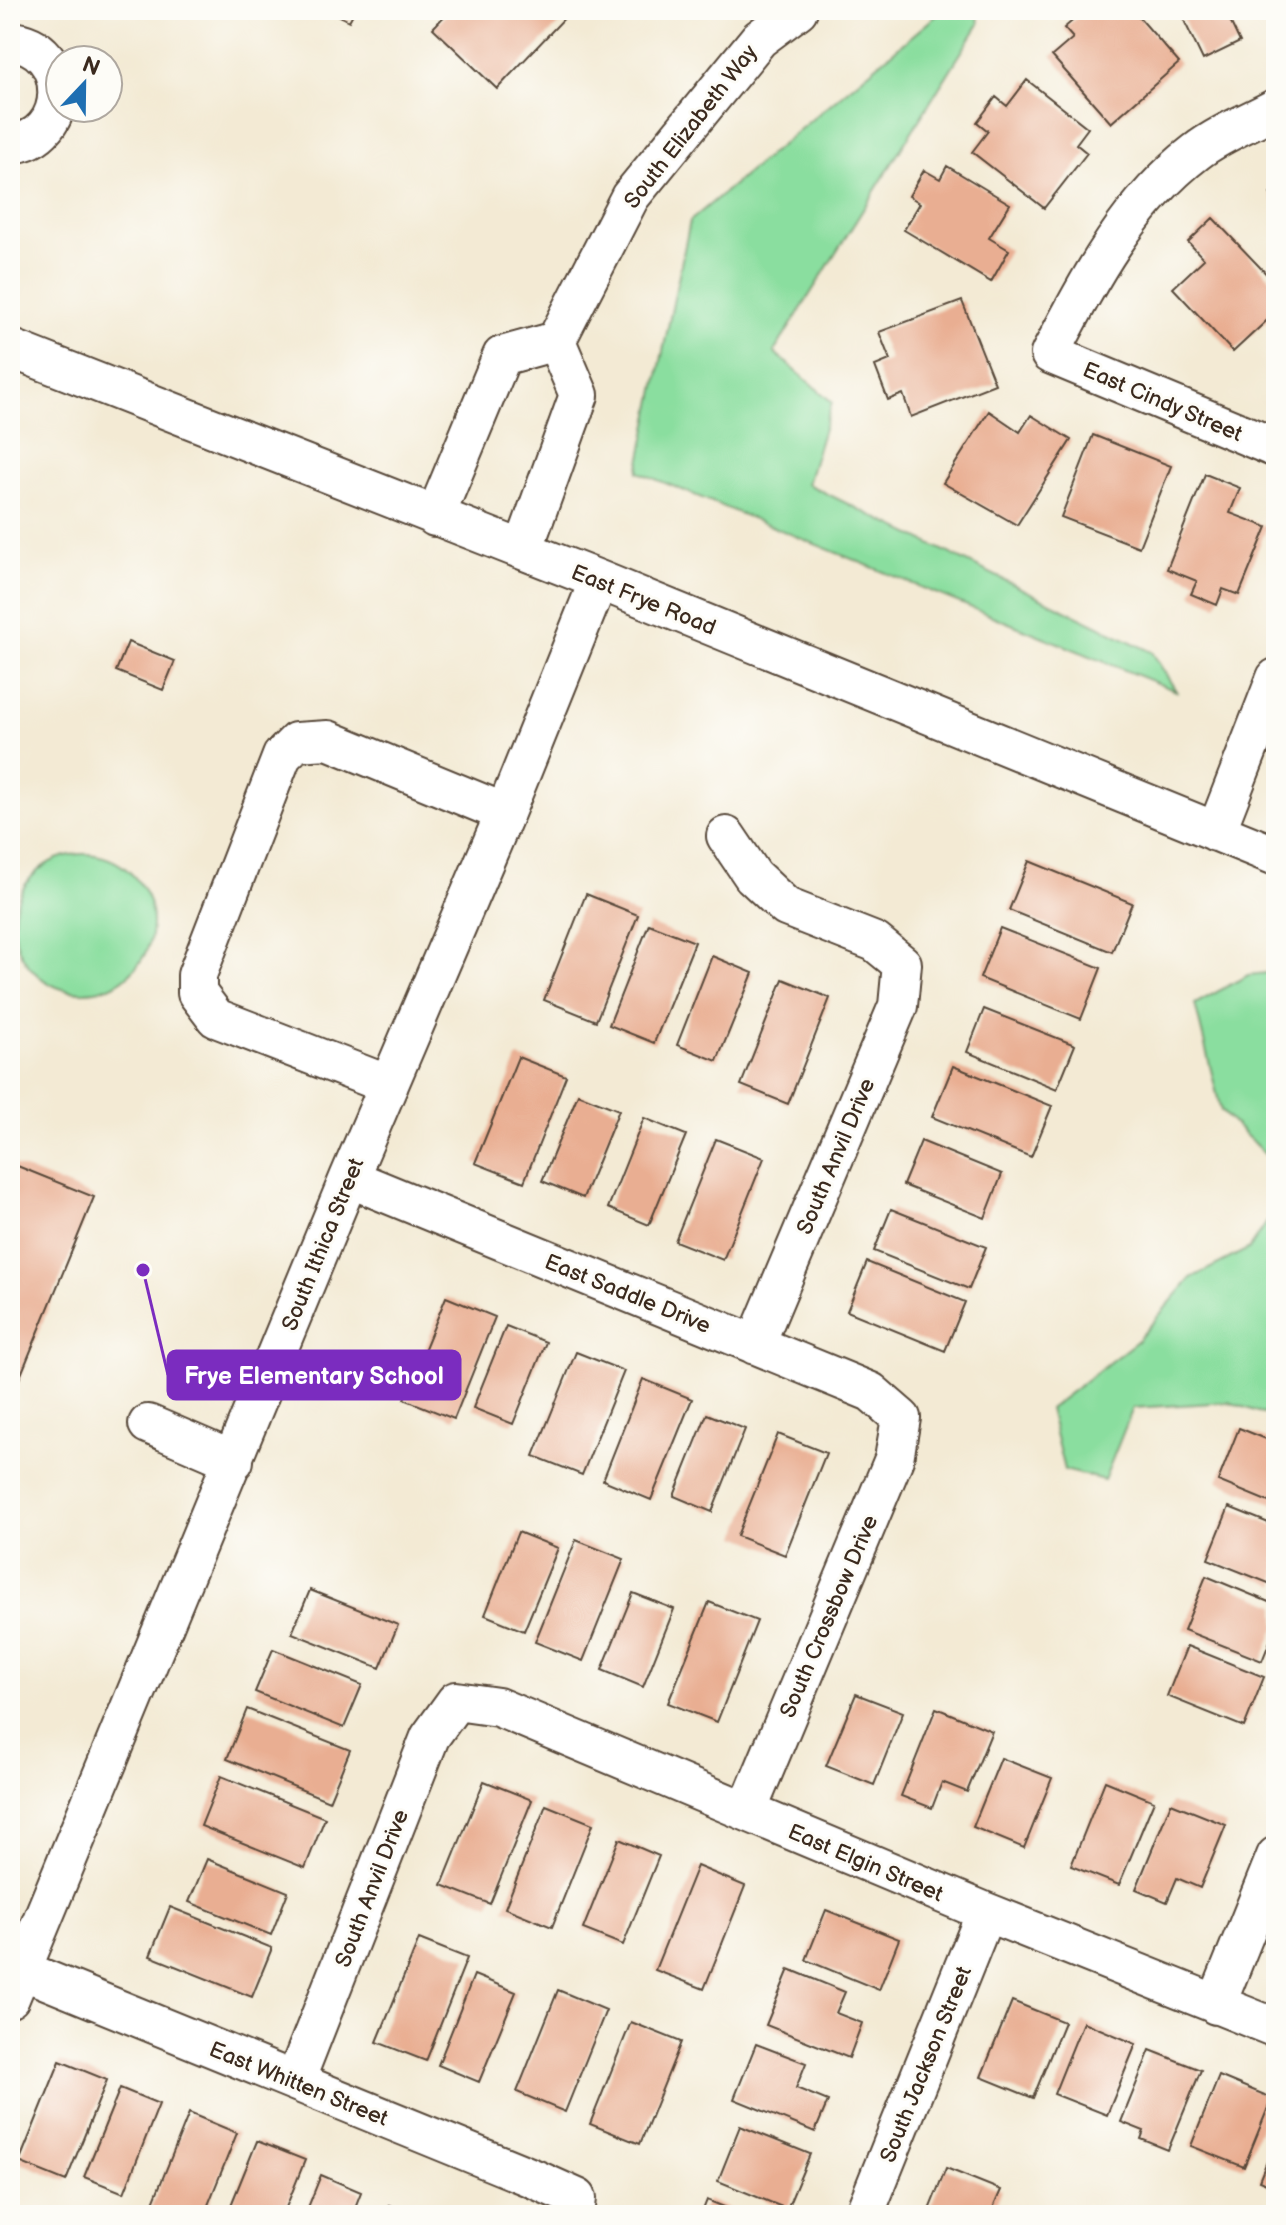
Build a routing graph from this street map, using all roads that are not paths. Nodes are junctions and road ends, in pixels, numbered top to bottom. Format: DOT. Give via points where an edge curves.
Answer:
graph roads {
  1 [pos="798,10"];
  2 [pos="10,41"];
  3 [pos="1276,108"];
  4 [pos="10,144"];
  5 [pos="556,341"];
  6 [pos="10,348"];
  7 [pos="1276,448"];
  8 [pos="435,517"];
  9 [pos="523,550"];
  10 [pos="599,580"];
  11 [pos="1276,678"];
  12 [pos="505,813"];
  13 [pos="1216,832"];
  14 [pos="726,836"];
  15 [pos="1276,856"];
  16 [pos="389,1085"];
  17 [pos="349,1178"];
  18 [pos="755,1345"];
  19 [pos="901,1418"];
  20 [pos="148,1424"];
  21 [pos="234,1461"];
  22 [pos="456,1701"];
  23 [pos="747,1811"];
  24 [pos="1276,1856"];
  25 [pos="986,1912"];
  26 [pos="17,1972"];
  27 [pos="1216,2005"];
  28 [pos="1276,2028"];
  29 [pos="295,2081"];
  30 [pos="576,2206"];
  31 [pos="864,2215"];
  1 -- 5 [label="street, South Elizabeth Way" via="759,39 630,197"];
  2 -- 4 [label="street" via="35,48 48,60 59,92 48,124 36,136"];
  3 -- 7 [label="street, East Cindy Street" via="1196,151 1136,209 1090,278 1050,354"];
  5 -- 8 [label="street" via="502,356"];
  5 -- 9 [label="street" via="579,395"];
  6 -- 8 [label="street, East Frye Road"];
  8 -- 9 [label="street, East Frye Road"];
  9 -- 10 [label="street, East Frye Road"];
  10 -- 12 [label="street, South Ithica Street"];
  10 -- 13 [label="street, East Frye Road"];
  11 -- 13 [label="street"];
  12 -- 16 [label="street, South Ithica Street"];
  12 -- 16 [label="street" via="328,740 296,742 282,756 197,975 197,993 216,1018"];
  13 -- 15 [label="street, East Frye Road"];
  14 -- 18 [label="street, South Anvil Drive" via="753,876 786,907 875,942 902,964 898,1006"];
  16 -- 17 [label="street, South Ithica Street"];
  17 -- 18 [label="street, East Saddle Drive"];
  17 -- 21 [label="street, South Ithica Street"];
  18 -- 19 [label="street, East Saddle Drive" via="871,1392"];
  19 -- 23 [label="street, South Crossbow Drive" via="894,1459"];
  20 -- 21 [label="street"];
  21 -- 26 [label="street, South Ithica Street"];
  22 -- 23 [label="street, East Elgin Street" via="498,1707"];
  22 -- 29 [label="street, South Anvil Drive" via="430,1737"];
  23 -- 25 [label="street, East Elgin Street"];
  24 -- 27 [label="street"];
  25 -- 27 [label="street, East Elgin Street"];
  25 -- 31 [label="street, South Jackson Street"];
  26 -- 29 [label="street, East Whitten Street"];
  27 -- 28 [label="street, East Elgin Street"];
  29 -- 30 [label="street, East Whitten Street"];
}
